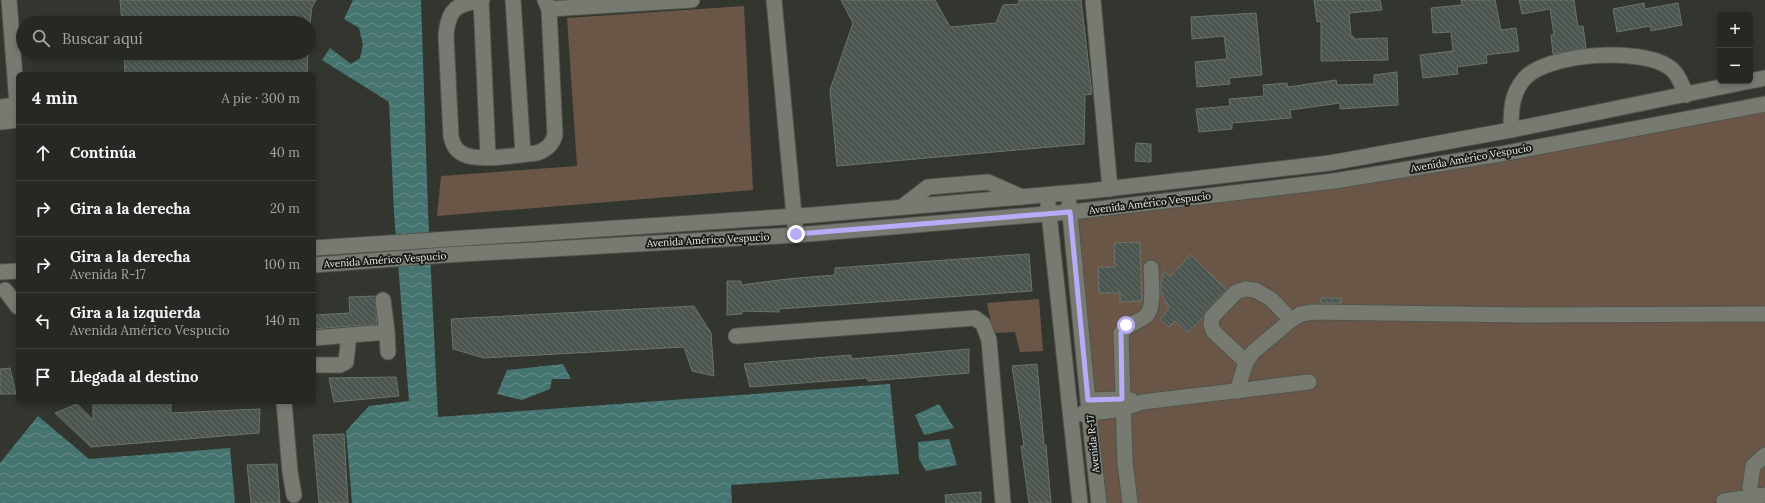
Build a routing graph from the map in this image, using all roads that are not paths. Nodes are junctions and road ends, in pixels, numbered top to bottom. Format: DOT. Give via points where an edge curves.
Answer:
graph roads {
  1 [pos="10,0"];
  2 [pos="481,0"];
  3 [pos="512,0"];
  4 [pos="692,0"];
  5 [pos="774,0"];
  6 [pos="1093,0"];
  7 [pos="668,1"];
  8 [pos="632,2"];
  9 [pos="604,3"];
  10 [pos="547,4"];
  11 [pos="1765,78"];
  12 [pos="1753,80"];
  13 [pos="1736,84"];
  14 [pos="16,95"];
  15 [pos="1686,95"];
  16 [pos="1765,104"];
  17 [pos="0,107"];
  18 [pos="16,111"];
  19 [pos="16,120"];
  20 [pos="0,122"];
  21 [pos="1511,130"];
  22 [pos="523,154"];
  23 [pos="488,157"];
  24 [pos="1110,189"];
  25 [pos="1068,193"];
  26 [pos="1047,195"];
  27 [pos="1070,212"];
  28 [pos="1049,214"];
  29 [pos="794,217"];
  30 [pos="796,234"];
  31 [pos="316,248"];
  32 [pos="316,265"];
  33 [pos="1151,268"];
  34 [pos="16,271"];
  35 [pos="0,272"];
  36 [pos="8,289"];
  37 [pos="383,300"];
  38 [pos="16,303"];
  39 [pos="1765,314"];
  40 [pos="1291,320"];
  41 [pos="387,332"];
  42 [pos="348,336"];
  43 [pos="736,336"];
  44 [pos="316,338"];
  45 [pos="388,352"];
  46 [pos="1246,362"];
  47 [pos="316,365"];
  48 [pos="1309,382"];
  49 [pos="1237,391"];
  50 [pos="284,404"];
  51 [pos="1122,404"];
  52 [pos="1089,406"];
  53 [pos="1070,414"];
  54 [pos="1765,455"];
  55 [pos="1750,487"];
  56 [pos="294,495"];
  57 [pos="1765,495"];
  58 [pos="1724,501"];
  59 [pos="1003,503"];
  60 [pos="1080,503"];
  61 [pos="1099,503"];
  62 [pos="1130,503"];
  1 -- 14 [label="street"];
  2 -- 23 [label="street"];
  2 -- 23 [label="street" via="465,2 454,9 448,20 446,36 451,137 454,146 461,154 473,158"];
  3 -- 22 [label="street"];
  4 -- 7 [label="street"];
  5 -- 29 [label="street"];
  6 -- 24 [label="street"];
  7 -- 8 [label="street"];
  8 -- 9 [label="street"];
  9 -- 10 [label="street"];
  10 -- 22 [label="street" via="555,135 553,143 546,149"];
  11 -- 12 [label="street, Avenida Américo Vespucio"];
  13 -- 15 [label="street, Avenida Américo Vespucio"];
  15 -- 21 [label="street, Avenida Américo Vespucio"];
  15 -- 21 [label="street" via="1676,74 1661,63 1626,54 1568,60 1535,69 1524,79 1516,91 1512,105"];
  16 -- 27 [label="street, Avenida Américo Vespucio" via="1501,154 1334,181"];
  17 -- 18 [label="street"];
  19 -- 20 [label="street"];
  21 -- 24 [label="street, Avenida Américo Vespucio" via="1330,163"];
  22 -- 23 [label="street"];
  24 -- 25 [label="street, Avenida Américo Vespucio"];
  25 -- 26 [label="street, Avenida Américo Vespucio"];
  25 -- 27 [label="street, Avenida R-17"];
  26 -- 28 [label="street, Avenida R-17"];
  26 -- 29 [label="street, Avenida Américo Vespucio"];
  27 -- 28 [label="street, Avenida Américo Vespucio"];
  27 -- 52 [label="street, Avenida R-17"];
  28 -- 30 [label="street, Avenida Américo Vespucio"];
  28 -- 53 [label="street, Avenida R-17"];
  29 -- 30 [label="street"];
  29 -- 31 [label="street, Avenida Américo Vespucio"];
  30 -- 32 [label="street, Avenida Américo Vespucio"];
  33 -- 51 [label="street" via="1152,310 1146,316 1126,325 1121,333"];
  34 -- 35 [label="street"];
  36 -- 38 [label="street"];
  37 -- 41 [label="street"];
  39 -- 40 [label="street" via="1515,315 1313,312 1301,314"];
  40 -- 46 [label="street" via="1253,352"];
  40 -- 46 [label="street" via="1271,299 1254,290 1244,289 1236,292 1212,317 1211,324 1213,331"];
  41 -- 42 [label="street"];
  41 -- 45 [label="street"];
  42 -- 44 [label="street"];
  42 -- 47 [label="street" via="346,362 340,365"];
  43 -- 59 [label="street" via="975,318 983,324 989,340"];
  46 -- 49 [label="street"];
  48 -- 49 [label="street"];
  49 -- 51 [label="street"];
  50 -- 56 [label="street"];
  51 -- 52 [label="street"];
  51 -- 62 [label="street"];
  52 -- 53 [label="street"];
  52 -- 61 [label="street, Avenida R-17"];
  53 -- 60 [label="street, Avenida R-17"];
  54 -- 55 [label="street" via="1752,466"];
  57 -- 58 [label="street"];
}
